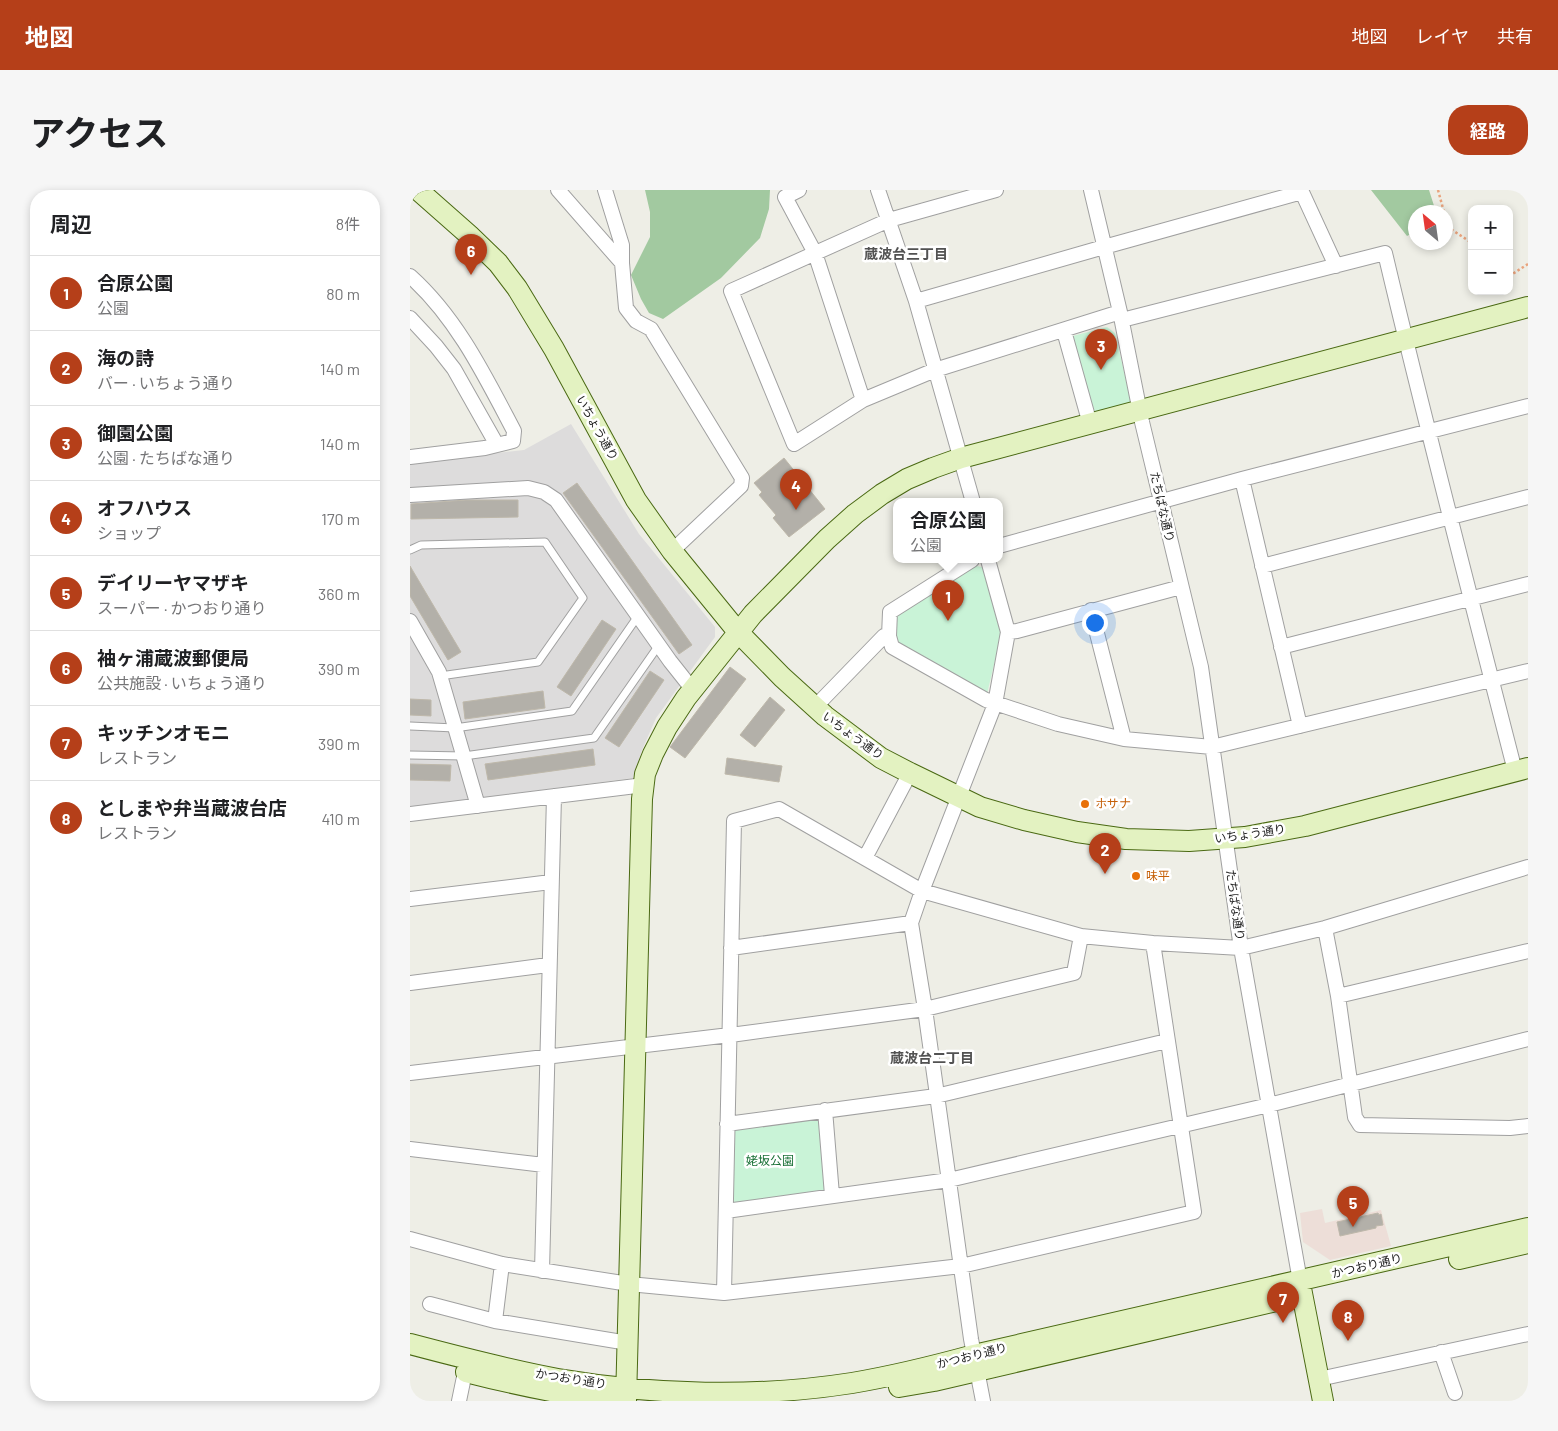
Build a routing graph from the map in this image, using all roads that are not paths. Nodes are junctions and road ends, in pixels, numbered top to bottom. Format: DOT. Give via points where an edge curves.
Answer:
graph roads {
  1 [pos="418,190"];
  2 [pos="558,190"];
  3 [pos="605,190"];
  4 [pos="799,190"];
  5 [pos="878,190"];
  6 [pos="996,190"];
  7 [pos="1091,190"];
  8 [pos="1301,191"];
  9 [pos="889,220"];
  10 [pos="1104,246"];
  11 [pos="816,253"];
  12 [pos="622,264"];
  13 [pos="1336,266"];
  14 [pos="410,276"];
  15 [pos="916,301"];
  16 [pos="1528,306"];
  17 [pos="1121,316"];
  18 [pos="410,318"];
  19 [pos="1064,331"];
  20 [pos="1406,339"];
  21 [pos="935,370"];
  22 [pos="863,400"];
  23 [pos="1528,406"];
  24 [pos="1140,411"];
  25 [pos="1090,424"];
  26 [pos="1428,432"];
  27 [pos="497,445"];
  28 [pos="410,457"];
  29 [pos="961,458"];
  30 [pos="1242,479"];
  31 [pos="410,495"];
  32 [pos="1528,497"];
  33 [pos="972,498"];
  34 [pos="1160,501"];
  35 [pos="1449,518"];
  36 [pos="1003,545"];
  37 [pos="410,550"];
  38 [pos="672,551"];
  39 [pos="967,563"];
  40 [pos="989,563"];
  41 [pos="1262,566"];
  42 [pos="1528,584"];
  43 [pos="1181,587"];
  44 [pos="1472,598"];
  45 [pos="1091,610"];
  46 [pos="638,616"];
  47 [pos="411,623"];
  48 [pos="738,632"];
  49 [pos="1008,632"];
  50 [pos="889,636"];
  51 [pos="658,645"];
  52 [pos="1281,648"];
  53 [pos="1528,671"];
  54 [pos="440,676"];
  55 [pos="1492,680"];
  56 [pos="693,690"];
  57 [pos="994,704"];
  58 [pos="815,707"];
  59 [pos="410,726"];
  60 [pos="1300,726"];
  61 [pos="455,728"];
  62 [pos="1124,739"];
  63 [pos="1212,747"];
  64 [pos="410,754"];
  65 [pos="464,756"];
  66 [pos="1521,769"];
  67 [pos="910,773"];
  68 [pos="644,785"];
  69 [pos="554,796"];
  70 [pos="959,797"];
  71 [pos="478,806"];
  72 [pos="410,814"];
  73 [pos="1227,839"];
  74 [pos="865,858"];
  75 [pos="1528,866"];
  76 [pos="550,882"];
  77 [pos="922,891"];
  78 [pos="410,900"];
  79 [pos="911,923"];
  80 [pos="1325,928"];
  81 [pos="1081,936"];
  82 [pos="1153,942"];
  83 [pos="731,948"];
  84 [pos="1241,948"];
  85 [pos="1528,951"];
  86 [pos="548,966"];
  87 [pos="410,983"];
  88 [pos="1338,996"];
  89 [pos="925,1009"];
  90 [pos="729,1035"];
  91 [pos="1528,1039"];
  92 [pos="1167,1042"];
  93 [pos="636,1046"];
  94 [pos="548,1057"];
  95 [pos="410,1073"];
  96 [pos="1350,1084"];
  97 [pos="936,1096"];
  98 [pos="1269,1105"];
  99 [pos="825,1110"];
  100 [pos="727,1124"];
  101 [pos="1180,1124"];
  102 [pos="1528,1126"];
  103 [pos="410,1149"];
  104 [pos="544,1165"];
  105 [pos="948,1180"];
  106 [pos="832,1195"];
  107 [pos="726,1211"];
  108 [pos="1528,1228"];
  109 [pos="410,1240"];
  110 [pos="1528,1243"];
  111 [pos="502,1264"];
  112 [pos="961,1266"];
  113 [pos="542,1271"];
  114 [pos="629,1284"];
  115 [pos="1301,1288"];
  116 [pos="724,1293"];
  117 [pos="430,1304"];
  118 [pos="495,1321"];
  119 [pos="1528,1334"];
  120 [pos="628,1343"];
  121 [pos="410,1344"];
  122 [pos="1441,1352"];
  123 [pos="410,1358"];
  124 [pos="976,1363"];
  125 [pos="465,1372"];
  126 [pos="1319,1379"];
  127 [pos="1455,1393"];
  128 [pos="624,1396"];
  129 [pos="459,1401"];
  130 [pos="804,1401"];
  131 [pos="983,1401"];
  132 [pos="1323,1401"];
  1 -- 38 [label="street, いちょう通り" via="470,235 517,288 636,500"];
  2 -- 12 [label="street"];
  3 -- 12 [label="street" via="622,246"];
  4 -- 11 [label="street" via="785,197"];
  5 -- 9 [label="street"];
  6 -- 9 [label="street"];
  7 -- 10 [label="street, たちばな通り"];
  8 -- 10 [label="street"];
  8 -- 13 [label="street"];
  9 -- 11 [label="street"];
  9 -- 15 [label="street"];
  10 -- 15 [label="street"];
  10 -- 17 [label="street, たちばな通り"];
  11 -- 22 [label="street"];
  11 -- 22 [label="street" via="731,291 794,444"];
  12 -- 38 [label="street" via="626,308 636,320 651,329 742,478 742,486"];
  13 -- 17 [label="street"];
  13 -- 20 [label="street" via="1386,254"];
  14 -- 27 [label="street" via="426,289 466,341 514,431 513,441"];
  15 -- 21 [label="street"];
  16 -- 20 [label="street"];
  17 -- 19 [label="street"];
  17 -- 24 [label="street, たちばな通り"];
  18 -- 27 [label="street" via="454,369"];
  19 -- 21 [label="street"];
  19 -- 25 [label="street"];
  20 -- 24 [label="street"];
  20 -- 26 [label="street"];
  21 -- 22 [label="street"];
  21 -- 29 [label="street"];
  23 -- 26 [label="street"];
  24 -- 25 [label="street"];
  24 -- 34 [label="street, たちばな通り"];
  25 -- 29 [label="street"];
  26 -- 30 [label="street"];
  26 -- 35 [label="street"];
  27 -- 28 [label="street"];
  29 -- 33 [label="street"];
  29 -- 48 [label="street" via="907,480 856,514 827,539"];
  30 -- 34 [label="street"];
  30 -- 41 [label="street"];
  31 -- 46 [label="street" via="528,488 544,492 556,500"];
  32 -- 35 [label="street"];
  34 -- 36 [label="street"];
  34 -- 43 [label="street, たちばな通り"];
  35 -- 41 [label="street"];
  35 -- 44 [label="street"];
  37 -- 54 [label="lane" via="421,544 545,542 583,598 538,662"];
  38 -- 48 [label="street, いちょう通り"];
  39 -- 50 [label="street" via="890,612"];
  40 -- 49 [label="street"];
  41 -- 52 [label="street"];
  42 -- 44 [label="street"];
  43 -- 45 [label="street"];
  43 -- 63 [label="street, たちばな通り" via="1201,667"];
  44 -- 52 [label="street"];
  44 -- 55 [label="street"];
  45 -- 49 [label="street"];
  45 -- 62 [label="street"];
  46 -- 51 [label="street"];
  46 -- 61 [label="lane" via="572,711"];
  47 -- 54 [label="street"];
  48 -- 56 [label="street"];
  48 -- 58 [label="street, いちょう通り"];
  49 -- 57 [label="street"];
  50 -- 57 [label="street" via="892,646"];
  50 -- 58 [label="street" via="884,636"];
  51 -- 56 [label="street"];
  51 -- 65 [label="lane" via="594,738"];
  52 -- 60 [label="street"];
  53 -- 55 [label="street"];
  54 -- 61 [label="street"];
  55 -- 60 [label="street"];
  55 -- 66 [label="street"];
  56 -- 68 [label="street" via="653,754"];
  57 -- 62 [label="street" via="1058,724"];
  57 -- 70 [label="street"];
  58 -- 67 [label="street, いちょう通り" via="881,758"];
  59 -- 61 [label="lane"];
  60 -- 63 [label="street"];
  61 -- 65 [label="street"];
  62 -- 63 [label="street"];
  63 -- 73 [label="street, たちばな通り"];
  64 -- 65 [label="lane"];
  65 -- 71 [label="street"];
  66 -- 73 [label="street, いちょう通り" via="1305,826"];
  67 -- 70 [label="street, いちょう通り"];
  67 -- 74 [label="street"];
  68 -- 69 [label="street"];
  68 -- 93 [label="street"];
  69 -- 71 [label="street"];
  69 -- 76 [label="street"];
  70 -- 73 [label="street, いちょう通り" via="1024,820 1076,832 1126,839"];
  70 -- 77 [label="street"];
  71 -- 72 [label="street"];
  73 -- 84 [label="street, たちばな通り"];
  74 -- 77 [label="street"];
  74 -- 83 [label="street" via="779,809 734,821"];
  75 -- 80 [label="street"];
  76 -- 78 [label="street"];
  76 -- 86 [label="street"];
  77 -- 79 [label="street"];
  77 -- 81 [label="street"];
  79 -- 83 [label="street"];
  79 -- 89 [label="street"];
  80 -- 84 [label="street"];
  80 -- 88 [label="street"];
  81 -- 82 [label="street"];
  81 -- 89 [label="street" via="1074,973"];
  82 -- 84 [label="street"];
  82 -- 92 [label="street"];
  83 -- 90 [label="street"];
  84 -- 98 [label="street, たちばな通り"];
  85 -- 88 [label="street"];
  86 -- 87 [label="street"];
  86 -- 94 [label="street"];
  88 -- 96 [label="street"];
  89 -- 90 [label="street"];
  89 -- 97 [label="street"];
  90 -- 93 [label="street"];
  90 -- 100 [label="street"];
  91 -- 96 [label="street"];
  92 -- 97 [label="street"];
  92 -- 101 [label="street"];
  93 -- 94 [label="street"];
  93 -- 114 [label="street"];
  94 -- 95 [label="street"];
  94 -- 104 [label="street"];
  96 -- 98 [label="street"];
  96 -- 102 [label="street" via="1355,1117 1360,1125"];
  97 -- 99 [label="street"];
  97 -- 105 [label="street"];
  98 -- 101 [label="street"];
  98 -- 115 [label="street, たちばな通り"];
  99 -- 100 [label="street"];
  99 -- 106 [label="street"];
  100 -- 107 [label="street"];
  101 -- 105 [label="street"];
  101 -- 112 [label="street" via="1194,1212"];
  103 -- 104 [label="street"];
  104 -- 113 [label="street"];
  105 -- 106 [label="street"];
  105 -- 112 [label="street"];
  106 -- 107 [label="street"];
  107 -- 116 [label="street"];
  108 -- 115 [label="street, かつおり通り"];
  109 -- 111 [label="street"];
  110 -- 115 [label="street, かつおり通り"];
  111 -- 113 [label="street"];
  111 -- 118 [label="street"];
  112 -- 116 [label="street"];
  112 -- 124 [label="street"];
  113 -- 114 [label="street"];
  114 -- 116 [label="street"];
  114 -- 120 [label="street"];
  115 -- 124 [label="street, かつおり通り"];
  115 -- 126 [label="street, たちばな通り"];
  117 -- 118 [label="street"];
  118 -- 120 [label="street"];
  119 -- 122 [label="street"];
  120 -- 128 [label="street"];
  121 -- 128 [label="street, かつおり通り"];
  122 -- 126 [label="street"];
  122 -- 127 [label="street"];
  123 -- 125 [label="street, かつおり通り"];
  124 -- 128 [label="street, かつおり通り" via="851,1383 769,1391"];
  124 -- 130 [label="street, かつおり通り" via="934,1381"];
  124 -- 131 [label="street"];
  125 -- 128 [label="street, かつおり通り" via="578,1397"];
  125 -- 129 [label="street"];
  126 -- 132 [label="street, たちばな通り"];
}
